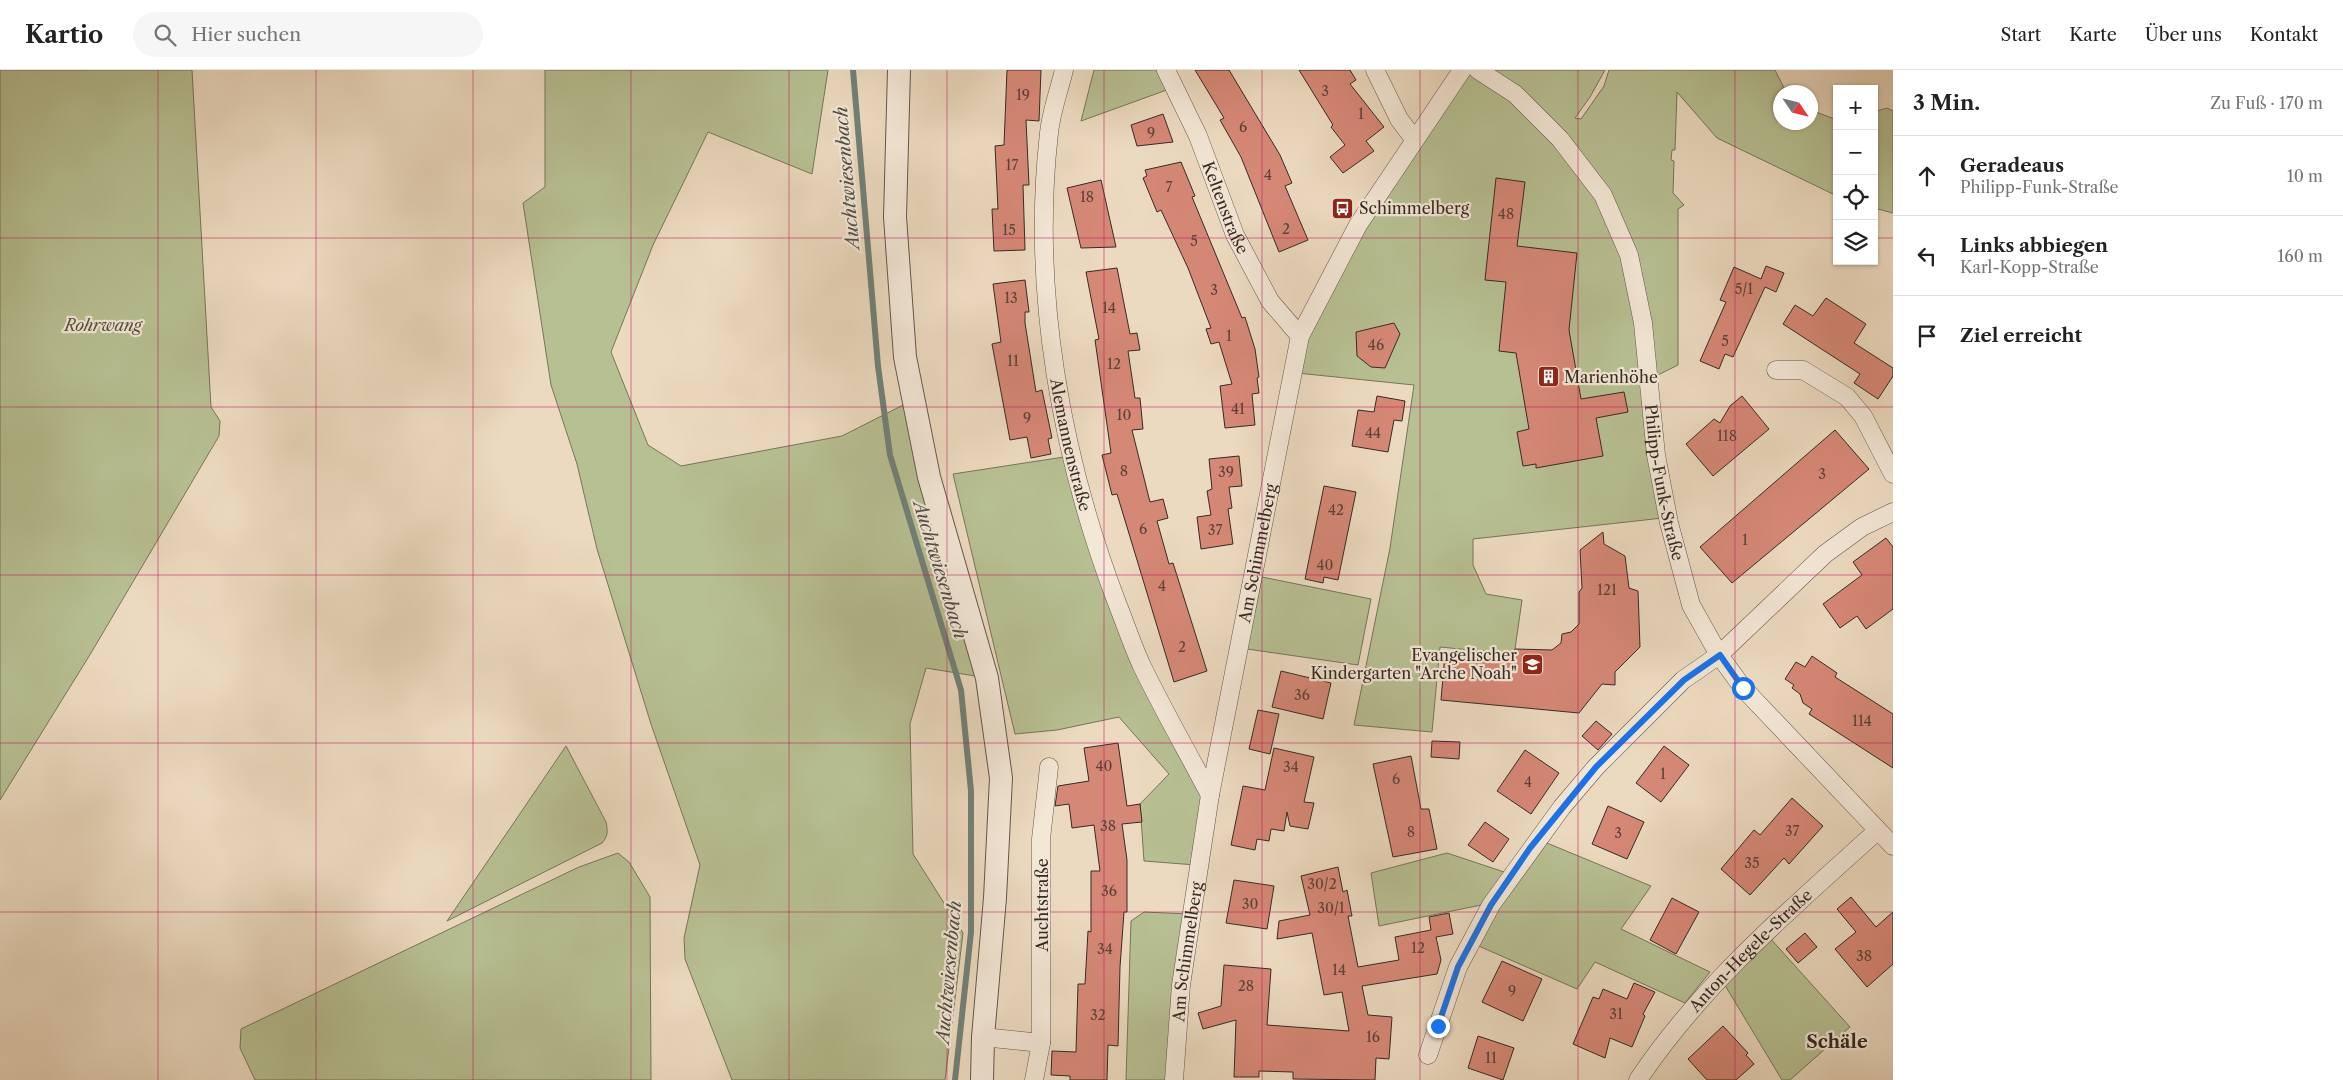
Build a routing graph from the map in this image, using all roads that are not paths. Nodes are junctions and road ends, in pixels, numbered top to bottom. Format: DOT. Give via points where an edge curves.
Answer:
graph roads {
  1 [pos="899,70"];
  2 [pos="1064,70"];
  3 [pos="1166,70"];
  4 [pos="1376,70"];
  5 [pos="1462,70"];
  6 [pos="1478,70"];
  7 [pos="1414,139"];
  8 [pos="1300,336"];
  9 [pos="1776,370"];
  10 [pos="1893,474"];
  11 [pos="1893,512"];
  12 [pos="1720,655"];
  13 [pos="1049,767"];
  14 [pos="1210,795"];
  15 [pos="1877,831"];
  16 [pos="1893,846"];
  17 [pos="983,1036"];
  18 [pos="1041,1043"];
  19 [pos="1428,1055"];
  20 [pos="982,1080"];
  21 [pos="1034,1080"];
  22 [pos="1174,1080"];
  23 [pos="1638,1080"];
  1 -- 17 [label="street" via="895,217 904,357 929,477 987,678 1001,778"];
  2 -- 14 [label="street, Alemannenstraße" via="1049,132 1045,214 1046,312 1053,364 1085,510 1110,585 1140,662"];
  3 -- 8 [label="street, Keltenstraße" via="1198,136 1235,234 1270,301"];
  4 -- 7 [label="street" via="1400,119"];
  5 -- 7 [label="street, Am Schimmelberg"];
  6 -- 12 [label="street, Philipp-Funk-Straße" via="1515,94 1560,139 1603,195 1629,255 1643,323 1656,455 1669,523 1691,605"];
  7 -- 8 [label="street, Am Schimmelberg" via="1358,225"];
  8 -- 14 [label="street, Am Schimmelberg"];
  9 -- 10 [label="street" via="1804,370 1846,397 1864,416"];
  11 -- 12 [label="street" via="1862,527 1825,554"];
  12 -- 15 [label="street, Philipp-Funk-Straße" via="1743,688"];
  12 -- 19 [label="street" via="1684,680 1596,767 1530,848 1491,905 1458,967"];
  13 -- 18 [label="street, Auchtstraße" via="1041,839"];
  14 -- 22 [label="street, Am Schimmelberg" via="1181,985"];
  15 -- 16 [label="street, Philipp-Funk-Straße"];
  15 -- 23 [label="street, Anton-Hegele-Straße" via="1769,928 1698,1002"];
  17 -- 18 [label="street"];
  17 -- 20 [label="street"];
  18 -- 21 [label="street, Auchtstraße"];
}
